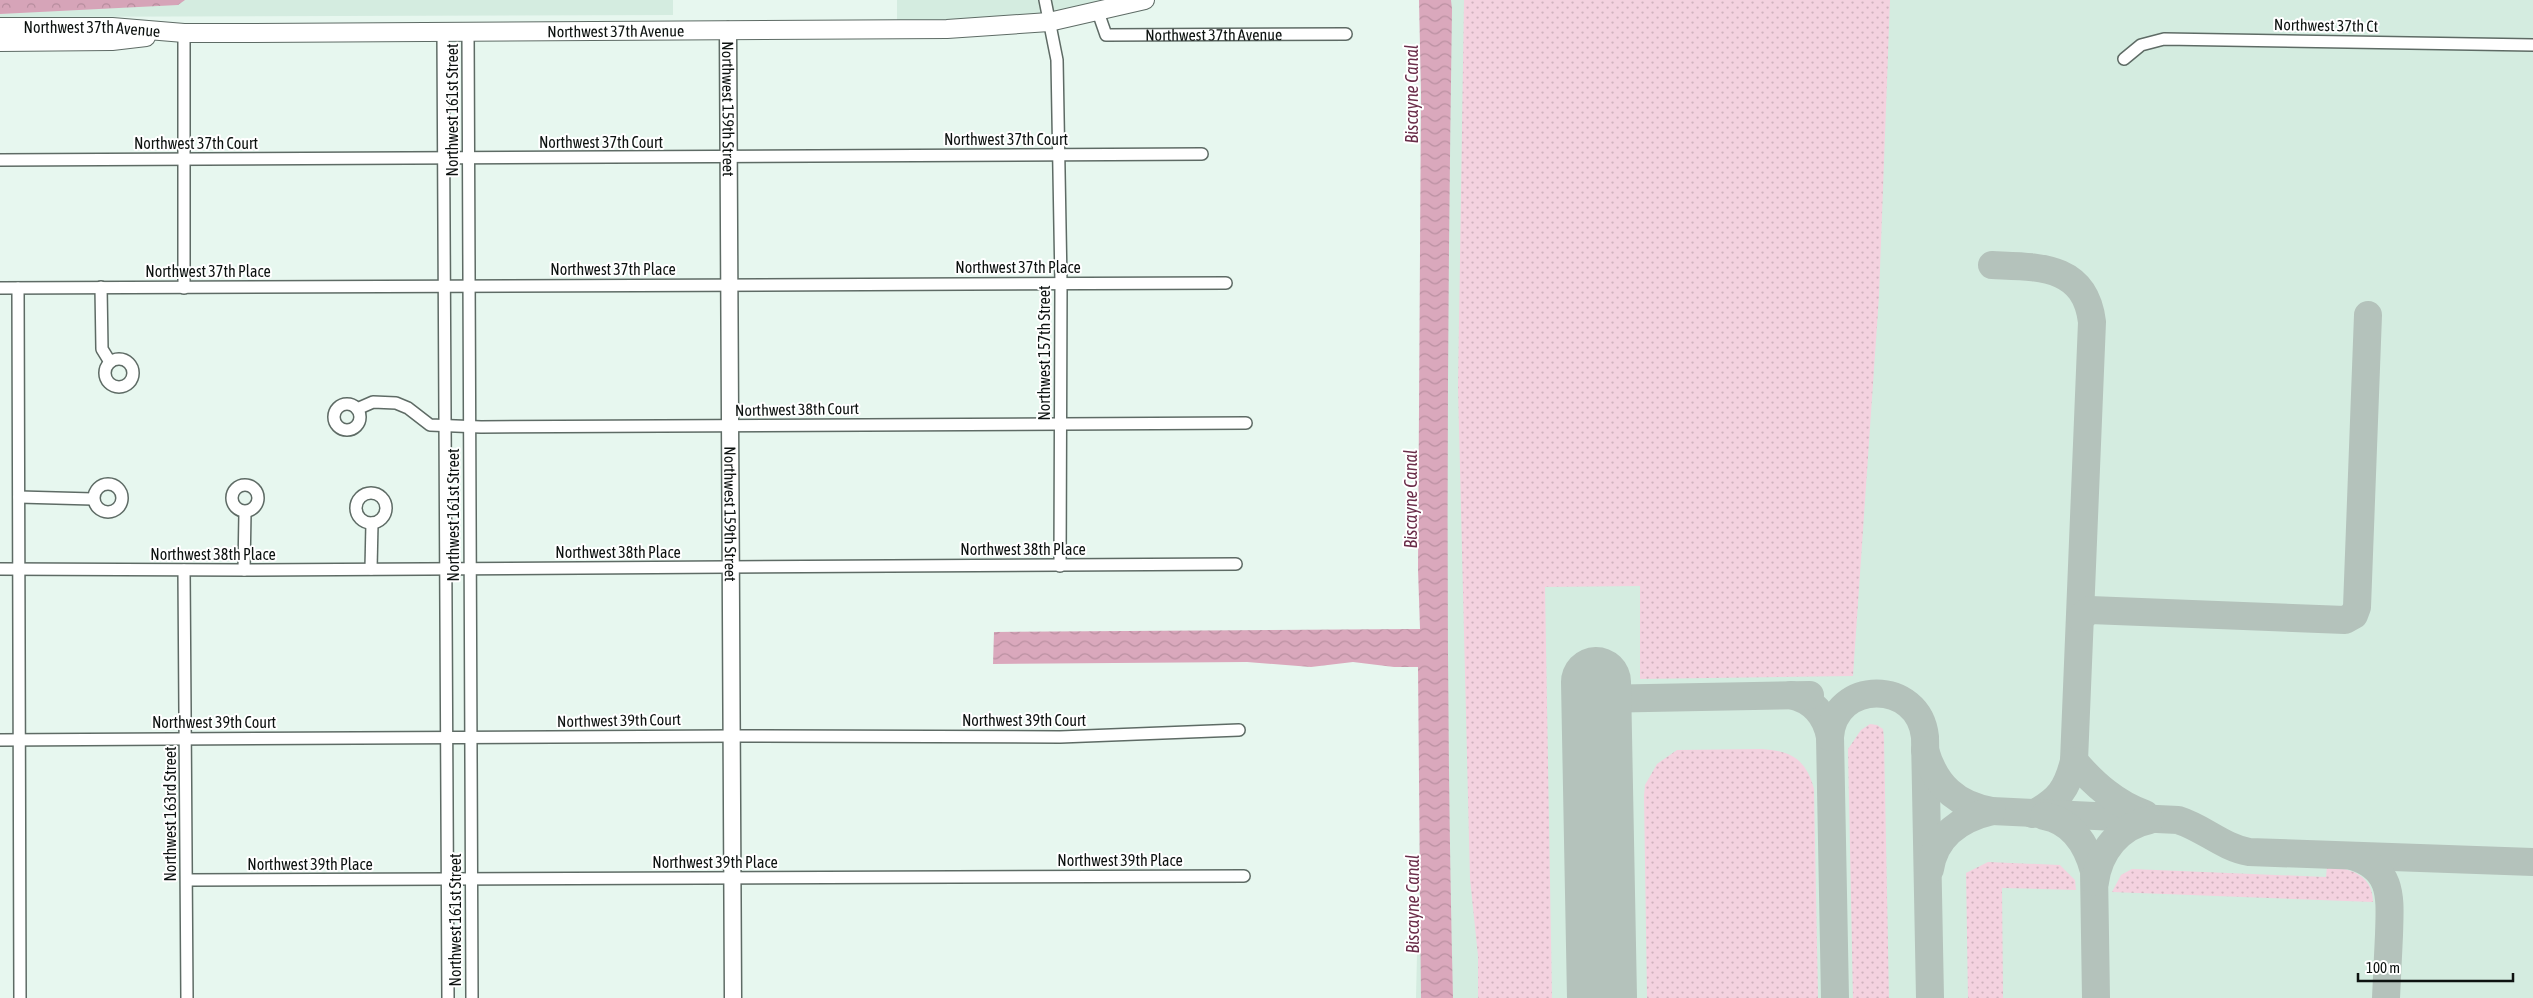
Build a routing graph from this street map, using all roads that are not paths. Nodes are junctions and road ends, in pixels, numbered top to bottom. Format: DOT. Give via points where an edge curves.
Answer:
graph roads {
  1 [pos="1046,0"];
  2 [pos="1145,0"];
  3 [pos="1098,12"];
  4 [pos="1049,22"];
  5 [pos="0,27"];
  6 [pos="728,30"];
  7 [pos="468,31"];
  8 [pos="443,32"];
  9 [pos="184,33"];
  10 [pos="1346,34"];
  11 [pos="0,42"];
  12 [pos="2533,44"];
  13 [pos="2124,59"];
  14 [pos="1202,154"];
  15 [pos="1058,155"];
  16 [pos="729,157"];
  17 [pos="183,159"];
  18 [pos="444,159"];
  19 [pos="468,159"];
  20 [pos="0,160"];
  21 [pos="1061,283"];
  22 [pos="1226,283"];
  23 [pos="730,285"];
  24 [pos="444,286"];
  25 [pos="468,286"];
  26 [pos="101,287"];
  27 [pos="0,288"];
  28 [pos="18,288"];
  29 [pos="184,288"];
  30 [pos="110,362"];
  31 [pos="357,409"];
  32 [pos="1061,423"];
  33 [pos="1246,423"];
  34 [pos="445,426"];
  35 [pos="469,426"];
  36 [pos="730,426"];
  37 [pos="19,497"];
  38 [pos="93,499"];
  39 [pos="245,512"];
  40 [pos="372,523"];
  41 [pos="1236,564"];
  42 [pos="1060,566"];
  43 [pos="731,567"];
  44 [pos="469,568"];
  45 [pos="0,569"];
  46 [pos="19,569"];
  47 [pos="371,569"];
  48 [pos="446,569"];
  49 [pos="184,570"];
  50 [pos="244,570"];
  51 [pos="1239,730"];
  52 [pos="732,736"];
  53 [pos="186,738"];
  54 [pos="446,738"];
  55 [pos="471,738"];
  56 [pos="0,740"];
  57 [pos="20,740"];
  58 [pos="1244,876"];
  59 [pos="471,879"];
  60 [pos="733,879"];
  61 [pos="187,880"];
  62 [pos="447,880"];
  63 [pos="20,998"];
  64 [pos="187,998"];
  65 [pos="448,998"];
  66 [pos="472,998"];
  67 [pos="733,998"];
  1 -- 4 [label="street, Northwest 157th Street"];
  2 -- 3 [label="main road, Northwest 37th Avenue"];
  3 -- 4 [label="main road, Northwest 37th Avenue"];
  3 -- 10 [label="street, Northwest 37th Avenue" via="1106,35"];
  4 -- 6 [label="main road, Northwest 37th Avenue" via="947,29"];
  4 -- 15 [label="street, Northwest 157th Street" via="1058,60"];
  5 -- 9 [label="main road, Northwest 37th Avenue" via="112,27"];
  6 -- 7 [label="main road, Northwest 37th Avenue"];
  6 -- 16 [label="street, Northwest 159th Street"];
  7 -- 8 [label="main road, Northwest 37th Avenue"];
  7 -- 19 [label="street, Northwest 161st Street"];
  8 -- 9 [label="main road, Northwest 37th Avenue"];
  8 -- 18 [label="street, Northwest 161st Street"];
  9 -- 11 [label="main road, Northwest 37th Avenue" via="112,41"];
  9 -- 17 [label="street"];
  12 -- 13 [label="street, Northwest 37th Ct" via="2164,40 2141,45"];
  14 -- 15 [label="street, Northwest 37th Court"];
  15 -- 16 [label="street, Northwest 37th Court"];
  15 -- 21 [label="street, Northwest 157th Street"];
  16 -- 19 [label="street, Northwest 37th Court"];
  16 -- 23 [label="street, Northwest 159th Street"];
  17 -- 18 [label="street, Northwest 37th Court"];
  17 -- 20 [label="street, Northwest 37th Court"];
  17 -- 29 [label="street"];
  18 -- 19 [label="street, Northwest 37th Court"];
  18 -- 24 [label="street, Northwest 161st Street"];
  19 -- 25 [label="street, Northwest 161st Street"];
  21 -- 22 [label="street, Northwest 37th Place"];
  21 -- 23 [label="street, Northwest 37th Place"];
  21 -- 32 [label="street, Northwest 157th Street"];
  23 -- 25 [label="street, Northwest 37th Place"];
  23 -- 36 [label="street, Northwest 159th Street"];
  24 -- 25 [label="street, Northwest 37th Place"];
  24 -- 29 [label="street, Northwest 37th Place"];
  24 -- 34 [label="street, Northwest 161st Street"];
  25 -- 35 [label="street, Northwest 161st Street"];
  26 -- 28 [label="street, Northwest 37th Place"];
  26 -- 29 [label="street, Northwest 37th Place"];
  26 -- 30 [label="street" via="102,349"];
  27 -- 28 [label="street, Northwest 37th Place"];
  28 -- 37 [label="street"];
  31 -- 34 [label="street, Northwest 38th Court" via="373,402 396,403 430,425"];
  32 -- 33 [label="street, Northwest 38th Court"];
  32 -- 36 [label="street, Northwest 38th Court"];
  32 -- 42 [label="street, Northwest 157th Street"];
  34 -- 35 [label="street, Northwest 38th Court"];
  34 -- 48 [label="street, Northwest 161st Street"];
  35 -- 36 [label="street, Northwest 38th Court"];
  35 -- 44 [label="street, Northwest 161st Street"];
  36 -- 43 [label="street, Northwest 159th Street"];
  37 -- 38 [label="street"];
  37 -- 46 [label="street"];
  39 -- 50 [label="street"];
  40 -- 47 [label="street"];
  41 -- 42 [label="street, Northwest 38th Place"];
  42 -- 43 [label="street, Northwest 38th Place"];
  43 -- 44 [label="street, Northwest 38th Place"];
  43 -- 52 [label="street, Northwest 159th Street"];
  44 -- 48 [label="street, Northwest 38th Place"];
  44 -- 55 [label="street, Northwest 161st Street"];
  45 -- 46 [label="street, Northwest 38th Place"];
  46 -- 49 [label="street, Northwest 38th Place"];
  46 -- 57 [label="street"];
  47 -- 48 [label="street, Northwest 38th Place"];
  47 -- 50 [label="street, Northwest 38th Place"];
  48 -- 54 [label="street, Northwest 161st Street"];
  49 -- 50 [label="street, Northwest 38th Place"];
  49 -- 53 [label="street, Northwest 163rd Street"];
  51 -- 52 [label="street, Northwest 39th Court" via="1060,737"];
  52 -- 55 [label="street, Northwest 39th Court"];
  52 -- 60 [label="street, Northwest 159th Street"];
  53 -- 54 [label="street, Northwest 39th Court"];
  53 -- 57 [label="street, Northwest 39th Court"];
  53 -- 61 [label="street, Northwest 163rd Street"];
  54 -- 55 [label="street, Northwest 39th Court"];
  54 -- 62 [label="street, Northwest 161st Street"];
  55 -- 59 [label="street, Northwest 161st Street"];
  56 -- 57 [label="street, Northwest 39th Court"];
  57 -- 63 [label="street"];
  58 -- 60 [label="street, Northwest 39th Place"];
  59 -- 60 [label="street, Northwest 39th Place"];
  59 -- 62 [label="street, Northwest 39th Place"];
  59 -- 66 [label="street, Northwest 161st Street"];
  60 -- 67 [label="street, Northwest 159th Street"];
  61 -- 62 [label="street, Northwest 39th Place"];
  61 -- 64 [label="street, Northwest 163rd Street"];
  62 -- 65 [label="street, Northwest 161st Street"];
}
